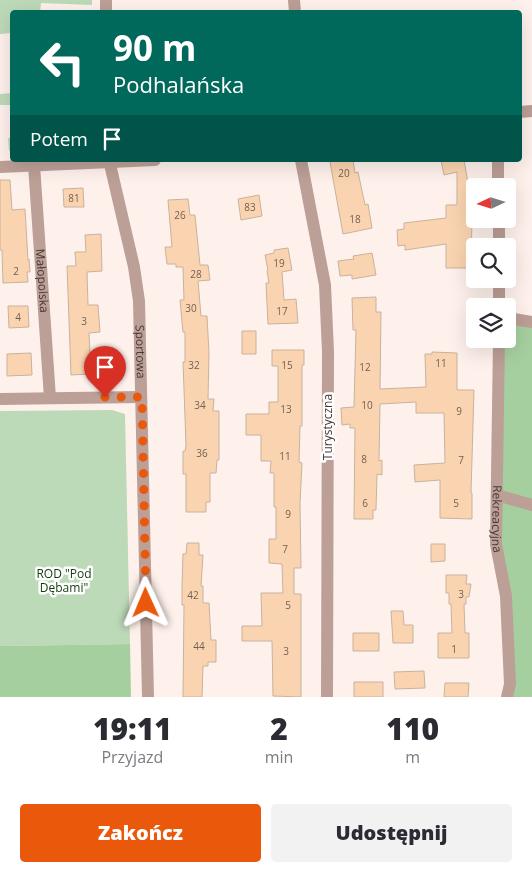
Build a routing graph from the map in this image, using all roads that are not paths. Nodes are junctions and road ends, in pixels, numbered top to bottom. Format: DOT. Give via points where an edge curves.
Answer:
graph roads {
  1 [pos="94,162"];
  2 [pos="109,162"];
  3 [pos="301,162"];
  4 [pos="498,162"];
  5 [pos="34,166"];
  6 [pos="0,167"];
  7 [pos="498,178"];
  8 [pos="516,319"];
  9 [pos="532,322"];
  10 [pos="499,348"];
  11 [pos="142,397"];
  12 [pos="50,398"];
  13 [pos="0,399"];
  14 [pos="497,495"];
  15 [pos="532,506"];
  16 [pos="148,697"];
  17 [pos="327,697"];
  18 [pos="507,697"];
  1 -- 5 [label="street"];
  2 -- 11 [label="street, Sportowa" via="139,300"];
  3 -- 17 [label="street, Turystyczna" via="325,285 328,352"];
  4 -- 7 [label="street"];
  5 -- 6 [label="street"];
  5 -- 12 [label="street, Małopolska"];
  8 -- 9 [label="street"];
  10 -- 14 [label="street, Rekreacyjna"];
  11 -- 12 [label="street"];
  11 -- 16 [label="street, Sportowa"];
  12 -- 13 [label="street"];
  14 -- 15 [label="street"];
  14 -- 18 [label="street, Rekreacyjna" via="496,544 507,616 510,684"];
}
